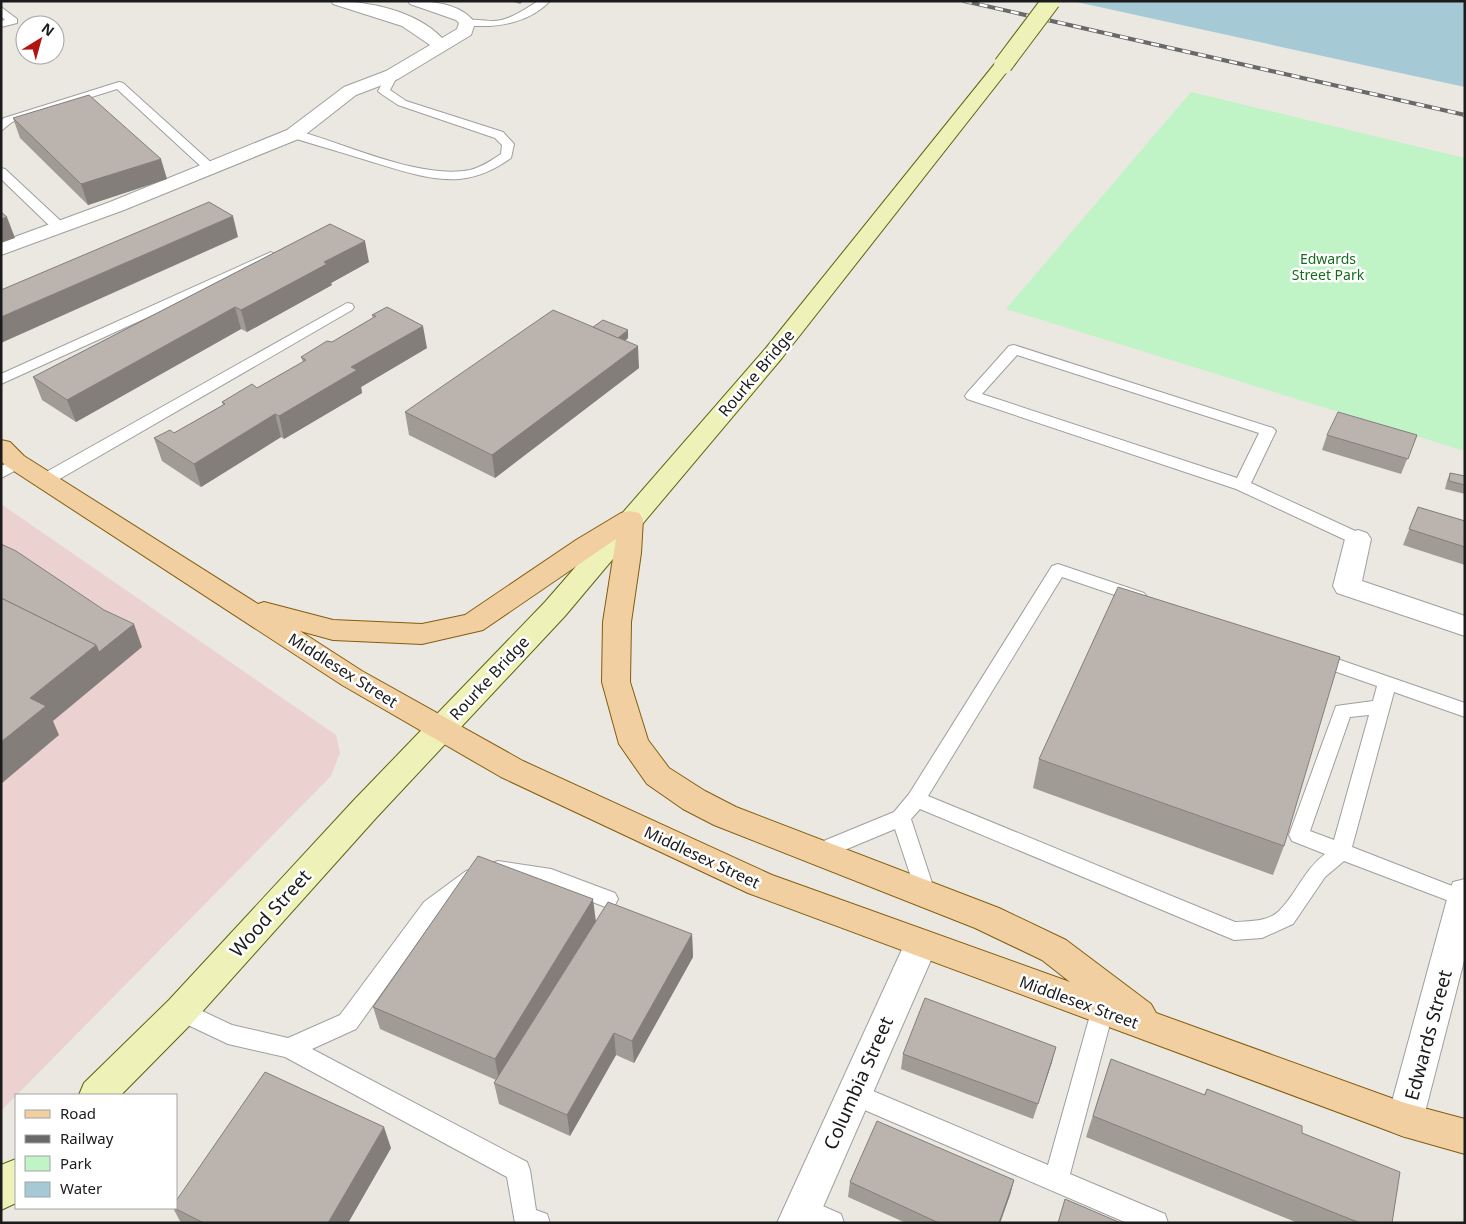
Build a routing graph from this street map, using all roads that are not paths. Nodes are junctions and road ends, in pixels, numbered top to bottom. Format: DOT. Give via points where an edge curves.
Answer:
graph roads {
  1 [pos="339,1"];
  2 [pos="416,1"];
  3 [pos="545,1"];
  4 [pos="1051,1"];
  5 [pos="1,10"];
  6 [pos="467,23"];
  7 [pos="1,24"];
  8 [pos="440,46"];
  9 [pos="392,75"];
  10 [pos="1,128"];
  11 [pos="294,134"];
  12 [pos="211,169"];
  13 [pos="1,172"];
  14 [pos="59,227"];
  15 [pos="1,248"];
  16 [pos="285,249"];
  17 [pos="347,306"];
  18 [pos="1,380"];
  19 [pos="7,461"];
  20 [pos="45,480"];
  21 [pos="1242,486"];
  22 [pos="630,519"];
  23 [pos="1358,539"];
  24 [pos="1152,602"];
  25 [pos="239,605"];
  26 [pos="1465,626"];
  27 [pos="1303,653"];
  28 [pos="1387,682"];
  29 [pos="1381,706"];
  30 [pos="1465,710"];
  31 [pos="441,729"];
  32 [pos="916,799"];
  33 [pos="901,818"];
  34 [pos="1342,852"];
  35 [pos="816,853"];
  36 [pos="926,895"];
  37 [pos="1464,896"];
  38 [pos="608,899"];
  39 [pos="921,944"];
  40 [pos="1105,1001"];
  41 [pos="181,1011"];
  42 [pos="289,1048"];
  43 [pos="98,1094"];
  44 [pos="854,1094"];
  45 [pos="1405,1120"];
  46 [pos="1465,1137"];
  47 [pos="15,1178"];
  48 [pos="1056,1180"];
  49 [pos="1,1192"];
  50 [pos="810,1218"];
  51 [pos="538,1223"];
  52 [pos="1156,1223"];
  1 -- 8 [label="street" via="420,28"];
  2 -- 6 [label="street" via="462,17"];
  3 -- 6 [label="lane" via="525,14 498,24"];
  4 -- 22 [label="main road, Rourke Bridge, bridge" via="1004,65 774,353"];
  5 -- 7 [label="lane" via="13,21"];
  6 -- 8 [label="street" via="465,31"];
  8 -- 9 [label="street"];
  9 -- 11 [label="street" via="350,91"];
  9 -- 11 [label="lane" via="384,91 402,103 499,135 508,144 507,154 496,165 476,172 430,175"];
  10 -- 12 [label="lane" via="8,120 120,85"];
  11 -- 12 [label="street"];
  12 -- 14 [label="street"];
  13 -- 14 [label="lane"];
  14 -- 15 [label="street"];
  16 -- 18 [label="lane"];
  17 -- 20 [label="lane"];
  19 -- 20 [label="main road, Middlesex Street"];
  20 -- 25 [label="main road, Middlesex Street"];
  21 -- 21 [label="lane" via="1268,432 1014,349 972,396"];
  21 -- 23 [label="lane"];
  22 -- 25 [label="main road" via="473,623 422,634 333,630"];
  22 -- 31 [label="main road, Rourke Bridge" via="555,609"];
  22 -- 35 [label="main road" via="617,622 616,682 634,744 658,776 694,800"];
  23 -- 26 [label="street" via="1347,586"];
  24 -- 32 [label="lane" via="1058,570"];
  25 -- 31 [label="main road, Middlesex Street" via="352,678"];
  27 -- 28 [label="lane"];
  28 -- 29 [label="lane"];
  28 -- 30 [label="lane"];
  29 -- 34 [label="lane"];
  29 -- 34 [label="lane" via="1343,711 1299,835"];
  31 -- 39 [label="main road, Middlesex Street" via="512,769 760,884"];
  31 -- 41 [label="main road, Wood Street"];
  32 -- 33 [label="lane"];
  32 -- 34 [label="lane" via="1234,931 1262,929 1286,918 1318,871"];
  33 -- 35 [label="lane"];
  33 -- 36 [label="lane"];
  34 -- 37 [label="lane"];
  35 -- 36 [label="main road"];
  36 -- 40 [label="main road" via="986,918 1054,950"];
  37 -- 45 [label="street, Edwards Street"];
  38 -- 42 [label="lane" via="551,877 487,867 431,908 348,1022"];
  39 -- 40 [label="main road, Middlesex Street"];
  39 -- 44 [label="street, Columbia Street"];
  40 -- 45 [label="main road, Middlesex Street" via="1159,1031"];
  40 -- 48 [label="lane"];
  41 -- 42 [label="lane" via="228,1034"];
  41 -- 43 [label="main road, Wood Street"];
  42 -- 51 [label="lane" via="518,1170 525,1217"];
  44 -- 48 [label="lane"];
  44 -- 50 [label="street, Columbia Street"];
  45 -- 46 [label="main road, Middlesex Street"];
  47 -- 49 [label="main road"];
  48 -- 52 [label="lane"];
}
